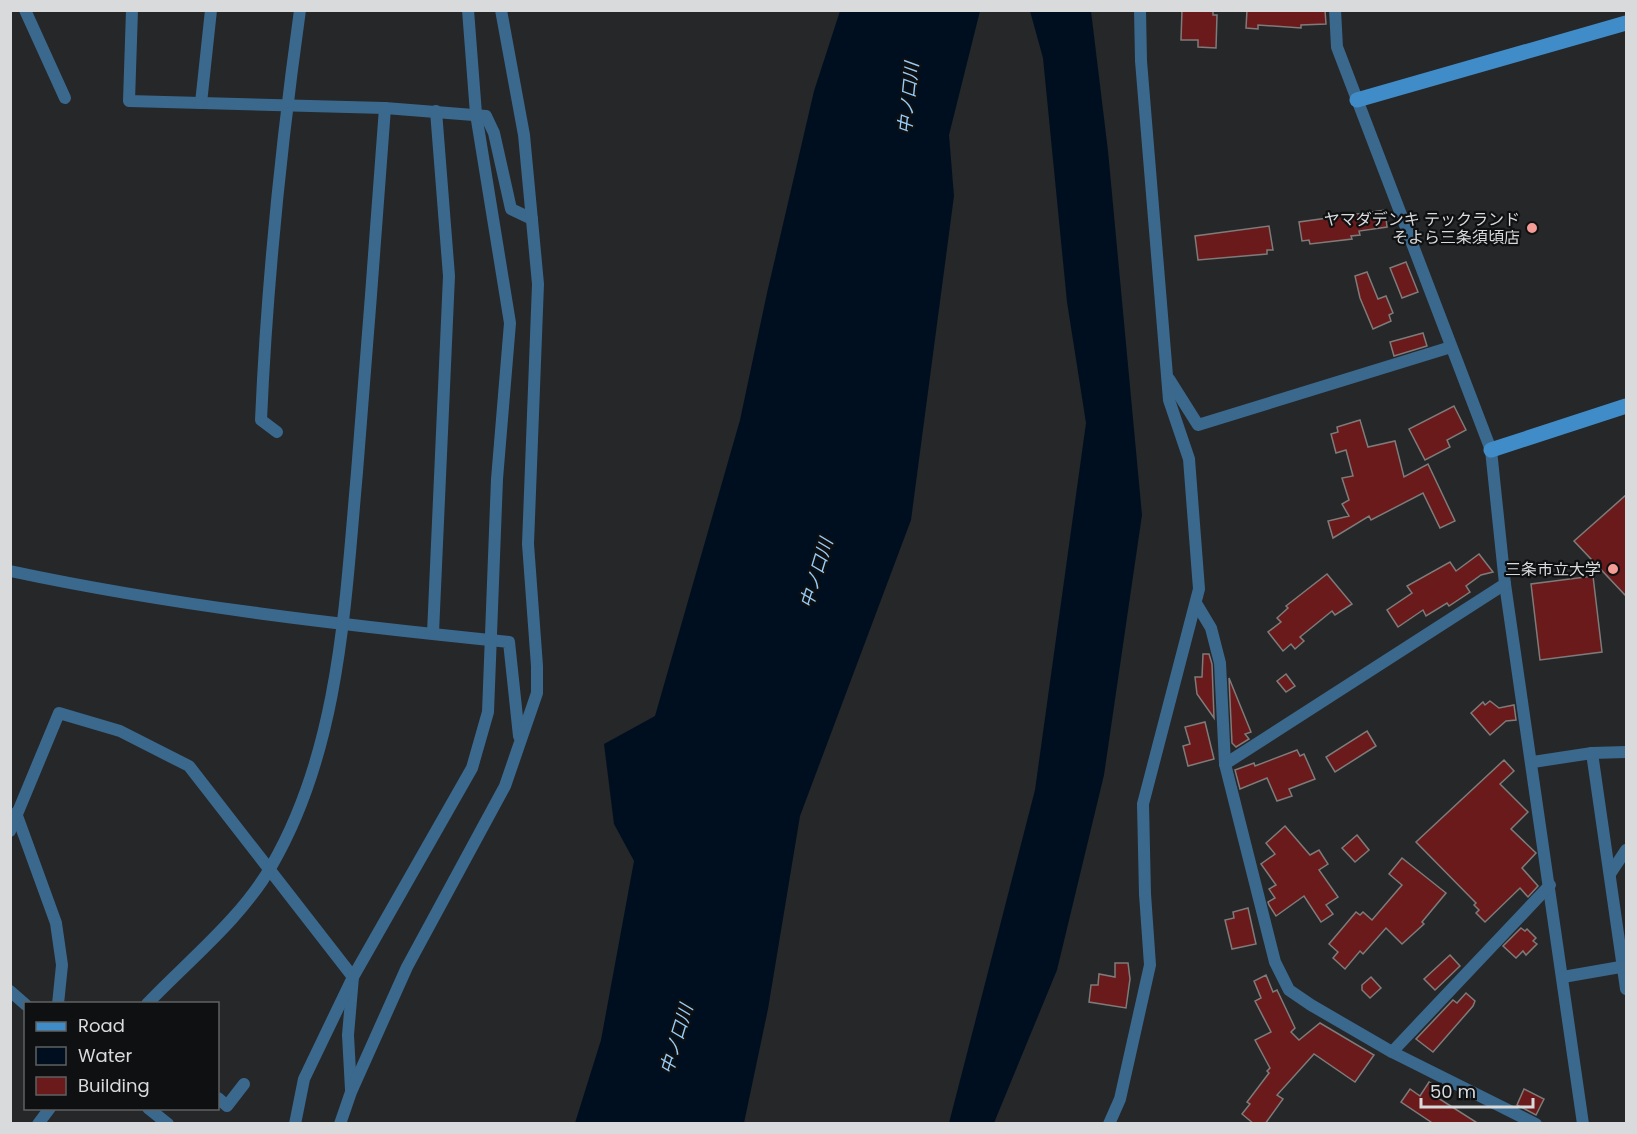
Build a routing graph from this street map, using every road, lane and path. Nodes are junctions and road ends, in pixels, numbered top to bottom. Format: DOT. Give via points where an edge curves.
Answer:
graph roads {
  1 [pos="25,10"];
  2 [pos="132,10"];
  3 [pos="211,10"];
  4 [pos="300,10"];
  5 [pos="468,10"];
  6 [pos="501,10"];
  7 [pos="1140,10"];
  8 [pos="1335,10"];
  9 [pos="1626,23"];
  10 [pos="65,98"];
  11 [pos="1357,100"];
  12 [pos="201,103"];
  13 [pos="286,105"];
  14 [pos="385,108"];
  15 [pos="436,111"];
  16 [pos="476,114"];
  17 [pos="532,219"];
  18 [pos="1451,347"];
  19 [pos="1167,375"];
  20 [pos="1626,406"];
  21 [pos="277,432"];
  22 [pos="1491,450"];
  23 [pos="10,571"];
  24 [pos="1505,584"];
  25 [pos="1196,603"];
  26 [pos="343,624"];
  27 [pos="433,633"];
  28 [pos="489,640"];
  29 [pos="520,740"];
  30 [pos="1626,752"];
  31 [pos="1592,753"];
  32 [pos="1533,762"];
  33 [pos="1225,764"];
  34 [pos="14,811"];
  35 [pos="10,831"];
  36 [pos="1626,850"];
  37 [pos="271,868"];
  38 [pos="1610,874"];
  39 [pos="1550,885"];
  40 [pos="1625,967"];
  41 [pos="353,977"];
  42 [pos="1563,977"];
  43 [pos="1626,989"];
  44 [pos="10,991"];
  45 [pos="58,1002"];
  46 [pos="149,1002"];
  47 [pos="24,1003"];
  48 [pos="1392,1052"];
  49 [pos="244,1084"];
  50 [pos="351,1092"];
  51 [pos="219,1099"];
  52 [pos="48,1110"];
  53 [pos="150,1110"];
  54 [pos="38,1124"];
  55 [pos="168,1124"];
  56 [pos="295,1124"];
  57 [pos="340,1124"];
  58 [pos="1109,1124"];
  59 [pos="1536,1124"];
  60 [pos="1583,1124"];
  1 -- 10 [label="street"];
  2 -- 12 [label="street" via="129,101"];
  3 -- 12 [label="street"];
  4 -- 13 [label="street"];
  5 -- 16 [label="street"];
  6 -- 17 [label="street" via="524,135"];
  7 -- 19 [label="street"];
  8 -- 11 [label="street" via="1337,47"];
  9 -- 11 [label="street"];
  11 -- 18 [label="street"];
  12 -- 13 [label="street"];
  13 -- 14 [label="street"];
  13 -- 21 [label="street" via="266,308 261,420"];
  14 -- 15 [label="street"];
  14 -- 26 [label="street"];
  15 -- 16 [label="street"];
  15 -- 27 [label="street" via="448,276"];
  16 -- 17 [label="street" via="486,116 494,133 511,209"];
  16 -- 28 [label="street" via="510,323 496,479"];
  17 -- 29 [label="street" via="538,284 528,544 537,693"];
  18 -- 19 [label="street" via="1198,425"];
  18 -- 22 [label="street"];
  19 -- 25 [label="street" via="1169,399 1189,459 1199,589"];
  20 -- 22 [label="street"];
  22 -- 24 [label="street"];
  23 -- 26 [label="street" via="91,588"];
  24 -- 32 [label="street"];
  24 -- 33 [label="street"];
  25 -- 33 [label="street" via="1211,628 1220,663"];
  25 -- 58 [label="street" via="1143,804 1150,965 1120,1099"];
  26 -- 27 [label="street"];
  26 -- 37 [label="street" via="324,732 290,828"];
  27 -- 28 [label="street"];
  28 -- 29 [label="street" via="509,642"];
  28 -- 41 [label="street" via="488,712 472,768"];
  29 -- 50 [label="street" via="505,786 407,967"];
  30 -- 31 [label="street"];
  31 -- 32 [label="street"];
  31 -- 38 [label="street"];
  32 -- 39 [label="street"];
  33 -- 48 [label="street" via="1275,962 1288,990"];
  34 -- 35 [label="street"];
  34 -- 37 [label="street" via="59,713 120,731 189,766"];
  34 -- 45 [label="street" via="56,923 62,965"];
  36 -- 38 [label="street"];
  37 -- 41 [label="street"];
  37 -- 46 [label="street" via="235,914"];
  38 -- 40 [label="street"];
  39 -- 42 [label="street"];
  39 -- 48 [label="street"];
  40 -- 42 [label="street"];
  40 -- 43 [label="street"];
  41 -- 50 [label="street" via="348,1035"];
  41 -- 56 [label="street" via="304,1079"];
  42 -- 60 [label="street"];
  44 -- 47 [label="street"];
  48 -- 59 [label="street"];
  49 -- 51 [label="street" via="227,1106"];
  50 -- 57 [label="street"];
  52 -- 54 [label="street"];
  53 -- 55 [label="street"];
}
